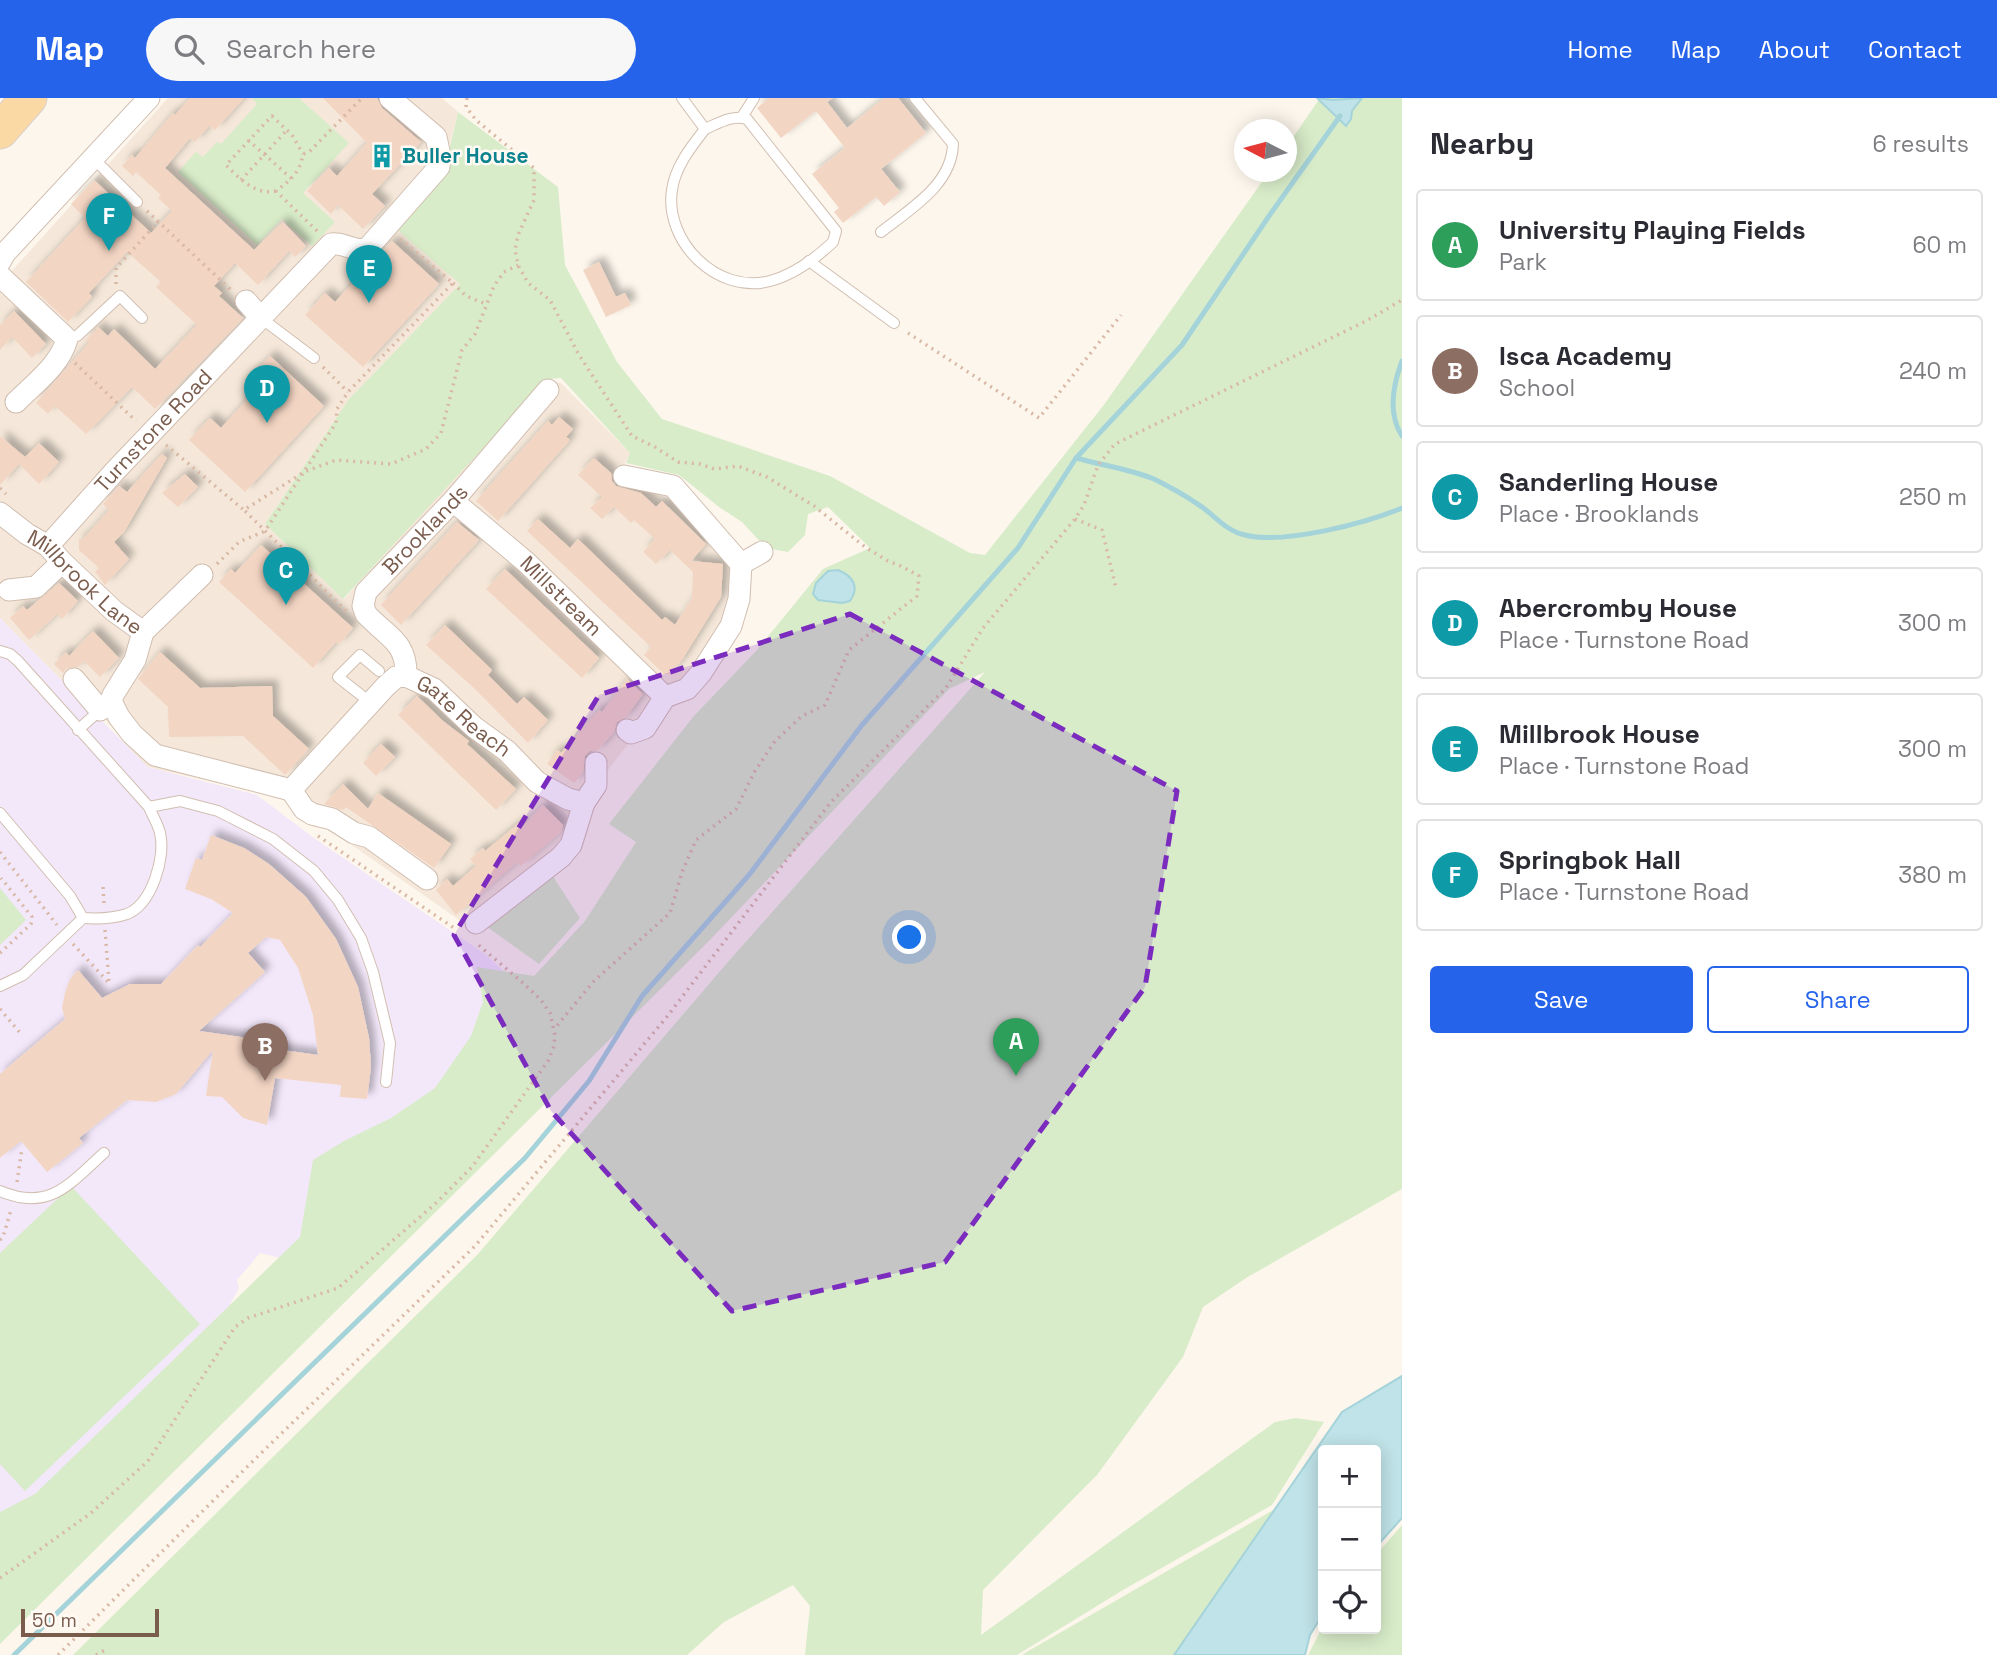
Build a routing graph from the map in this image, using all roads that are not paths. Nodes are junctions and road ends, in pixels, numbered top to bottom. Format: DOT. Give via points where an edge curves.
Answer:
graph roads {
  1 [pos="29,98"];
  2 [pos="149,98"];
  3 [pos="390,98"];
  4 [pos="682,98"];
  5 [pos="754,98"];
  6 [pos="915,98"];
  7 [pos="742,117"];
  8 [pos="705,129"];
  9 [pos="0,131"];
  10 [pos="93,158"];
  11 [pos="137,202"];
  12 [pos="881,232"];
  13 [pos="810,261"];
  14 [pos="0,262"];
  15 [pos="0,276"];
  16 [pos="246,301"];
  17 [pos="142,318"];
  18 [pos="261,318"];
  19 [pos="894,323"];
  20 [pos="65,345"];
  21 [pos="314,358"];
  22 [pos="548,390"];
  23 [pos="16,402"];
  24 [pos="624,477"];
  25 [pos="453,501"];
  26 [pos="6,506"];
  27 [pos="762,552"];
  28 [pos="55,554"];
  29 [pos="741,564"];
  30 [pos="202,575"];
  31 [pos="9,590"];
  32 [pos="143,632"];
  33 [pos="0,651"];
  34 [pos="379,671"];
  35 [pos="406,676"];
  36 [pos="74,679"];
  37 [pos="665,697"];
  38 [pos="371,704"];
  39 [pos="106,705"];
  40 [pos="78,730"];
  41 [pos="627,730"];
  42 [pos="596,763"];
  43 [pos="291,790"];
  44 [pos="584,803"];
  45 [pos="149,807"];
  46 [pos="0,813"];
  47 [pos="427,878"];
  48 [pos="83,918"];
  49 [pos="469,931"];
  50 [pos="0,986"];
  51 [pos="386,1082"];
  52 [pos="104,1153"];
  53 [pos="0,1191"];
  1 -- 9 [label="main road"];
  2 -- 10 [label="street"];
  3 -- 18 [label="street, Turnstone Road" via="436,137 439,167 367,248 358,251 331,244"];
  4 -- 8 [label="lane"];
  5 -- 7 [label="lane"];
  6 -- 12 [label="lane" via="953,144 949,164 942,179"];
  7 -- 8 [label="lane"];
  7 -- 13 [label="lane" via="764,138 836,231 834,243"];
  8 -- 13 [label="lane" via="677,170 671,194 676,227 685,247 716,273 751,283 776,279"];
  10 -- 11 [label="lane"];
  10 -- 14 [label="street"];
  13 -- 19 [label="lane"];
  15 -- 20 [label="street"];
  16 -- 18 [label="street"];
  17 -- 20 [label="lane" via="120,296"];
  18 -- 21 [label="lane"];
  18 -- 28 [label="street, Turnstone Road" via="65,529"];
  20 -- 23 [label="street"];
  22 -- 25 [label="street, Brooklands"];
  24 -- 29 [label="street" via="673,486"];
  25 -- 35 [label="street, Brooklands" via="366,592 363,606 402,649"];
  25 -- 37 [label="street, Millstream" via="526,562"];
  26 -- 28 [label="street, Millbrook Lane" via="26,534"];
  27 -- 29 [label="street"];
  28 -- 31 [label="street, Turnstone Road" via="36,587"];
  28 -- 32 [label="street, Millbrook Lane" via="114,611"];
  29 -- 37 [label="street" via="739,599 731,626 687,689"];
  30 -- 32 [label="street"];
  32 -- 39 [label="street, Millbrook Lane" via="135,660"];
  33 -- 40 [label="lane" via="18,661"];
  34 -- 38 [label="lane" via="360,655 338,677"];
  35 -- 38 [label="street, Gate Reach" via="396,677"];
  35 -- 44 [label="street, Gate Reach" via="434,689 537,782"];
  36 -- 39 [label="street"];
  37 -- 41 [label="street" via="645,728"];
  38 -- 43 [label="street, Gate Reach"];
  39 -- 40 [label="lane"];
  39 -- 43 [label="street" via="155,755"];
  40 -- 45 [label="lane"];
  42 -- 44 [label="street" via="596,785"];
  43 -- 47 [label="street" via="304,809 369,837"];
  44 -- 49 [label="street" via="571,845 561,857"];
  45 -- 48 [label="lane" via="160,832 161,863 150,890 129,913"];
  45 -- 51 [label="lane" via="180,801 218,811 273,839 314,871 361,938 373,972 390,1043"];
  46 -- 48 [label="lane"];
  48 -- 50 [label="lane" via="23,975"];
  52 -- 53 [label="lane" via="64,1190 36,1199"];
}
